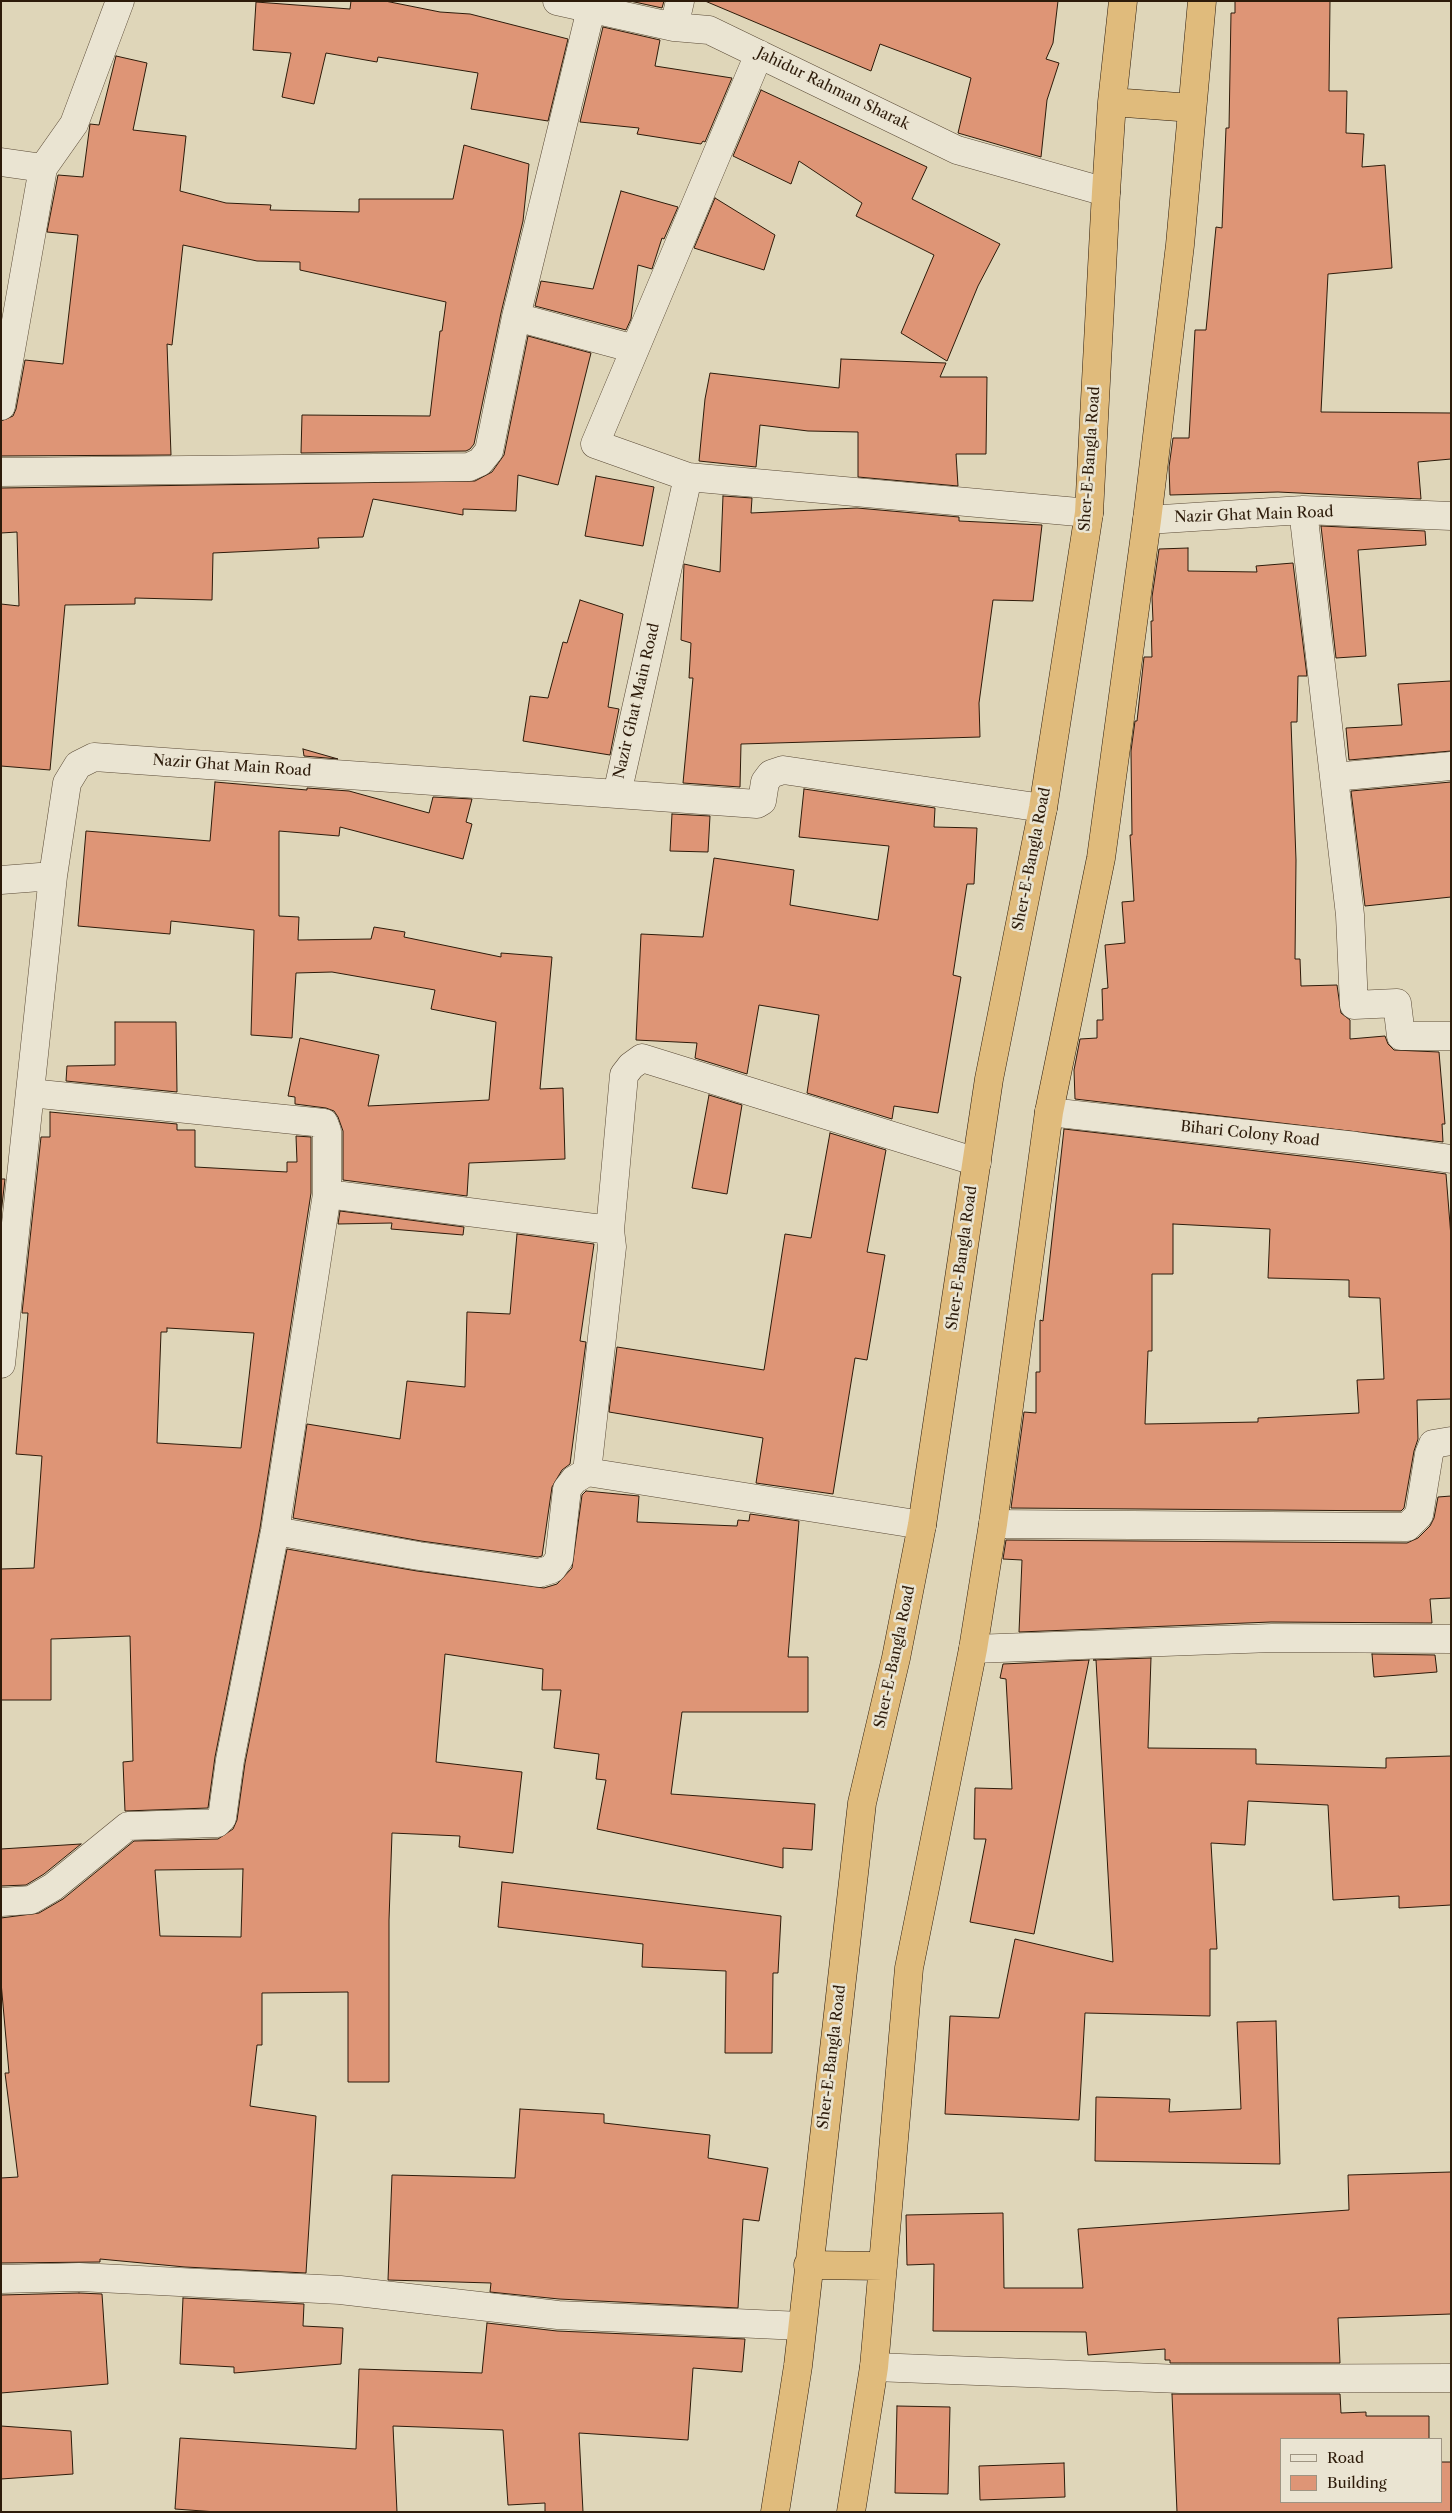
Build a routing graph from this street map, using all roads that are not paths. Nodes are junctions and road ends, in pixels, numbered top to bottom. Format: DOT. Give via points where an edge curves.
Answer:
graph roads {
  1 [pos="120,1"];
  2 [pos="557,1"];
  3 [pos="680,1"];
  4 [pos="1123,1"];
  5 [pos="1202,1"];
  6 [pos="591,9"];
  7 [pos="674,27"];
  8 [pos="759,54"];
  9 [pos="1112,102"];
  10 [pos="1192,108"];
  11 [pos="1,162"];
  12 [pos="43,168"];
  13 [pos="1106,192"];
  14 [pos="516,317"];
  15 [pos="635,349"];
  16 [pos="1,406"];
  17 [pos="1,472"];
  18 [pos="688,478"];
  19 [pos="1303,510"];
  20 [pos="1089,513"];
  21 [pos="1451,516"];
  22 [pos="1147,520"];
  23 [pos="1451,766"];
  24 [pos="1334,777"];
  25 [pos="617,794"];
  26 [pos="1043,808"];
  27 [pos="53,876"];
  28 [pos="1,880"];
  29 [pos="1451,1036"];
  30 [pos="30,1093"];
  31 [pos="1049,1112"];
  32 [pos="1451,1159"];
  33 [pos="977,1162"];
  34 [pos="327,1194"];
  35 [pos="610,1230"];
  36 [pos="1,1364"];
  37 [pos="1451,1442"];
  38 [pos="587,1472"];
  39 [pos="993,1524"];
  40 [pos="922,1525"];
  41 [pos="275,1531"];
  42 [pos="1451,1639"];
  43 [pos="974,1649"];
  44 [pos="1,1902"];
  45 [pos="808,2264"];
  46 [pos="883,2266"];
  47 [pos="1,2279"];
  48 [pos="801,2326"];
  49 [pos="874,2368"];
  50 [pos="1451,2378"];
  51 [pos="775,2512"];
  52 [pos="851,2512"];
  1 -- 12 [label="street" via="74,124"];
  2 -- 6 [label="street, Jahidur Rahman Sharak"];
  3 -- 7 [label="street"];
  4 -- 9 [label="highway, Sher-E-Bangla Road"];
  5 -- 10 [label="highway"];
  6 -- 7 [label="street, Jahidur Rahman Sharak"];
  6 -- 14 [label="street"];
  7 -- 8 [label="street, Jahidur Rahman Sharak" via="709,30"];
  8 -- 13 [label="street, Jahidur Rahman Sharak" via="957,150"];
  8 -- 15 [label="street"];
  9 -- 10 [label="highway"];
  9 -- 13 [label="highway, Sher-E-Bangla Road"];
  10 -- 22 [label="highway" via="1180,245"];
  11 -- 12 [label="street"];
  12 -- 16 [label="street"];
  13 -- 20 [label="highway, Sher-E-Bangla Road"];
  14 -- 15 [label="street"];
  14 -- 17 [label="street" via="489,451 480,462 469,467"];
  15 -- 18 [label="street" via="595,444"];
  18 -- 20 [label="street"];
  18 -- 25 [label="street, Nazir Ghat Main Road"];
  19 -- 21 [label="street, Nazir Ghat Main Road"];
  19 -- 22 [label="street, Nazir Ghat Main Road"];
  19 -- 24 [label="street"];
  20 -- 26 [label="highway, Sher-E-Bangla Road"];
  22 -- 31 [label="highway" via="1101,858"];
  23 -- 24 [label="street"];
  24 -- 29 [label="street" via="1350,915 1354,1005 1397,1003 1401,1036"];
  25 -- 26 [label="street" via="757,804 762,801 765,782 771,774 783,770"];
  25 -- 27 [label="street, Nazir Ghat Main Road" via="94,757 78,766 67,782"];
  26 -- 33 [label="highway, Sher-E-Bangla Road" via="989,1079"];
  27 -- 28 [label="street"];
  27 -- 30 [label="street, Nazir Ghat Main Road"];
  30 -- 34 [label="street" via="324,1123 327,1131"];
  30 -- 36 [label="street, Nazir Ghat Main Road"];
  31 -- 32 [label="street, Bihari Colony Road"];
  31 -- 39 [label="highway"];
  33 -- 35 [label="street" via="642,1058 624,1075"];
  33 -- 40 [label="highway, Sher-E-Bangla Road"];
  34 -- 35 [label="street"];
  34 -- 41 [label="street"];
  35 -- 38 [label="street" via="612,1246"];
  37 -- 39 [label="street" via="1433,1444 1419,1515 1408,1527"];
  38 -- 40 [label="street"];
  38 -- 41 [label="street" via="567,1489 559,1559 552,1569 539,1573"];
  39 -- 43 [label="highway"];
  40 -- 45 [label="highway, Sher-E-Bangla Road" via="896,1658 862,1803"];
  41 -- 44 [label="street" via="230,1760 222,1818 217,1823 128,1826 53,1887 31,1900"];
  42 -- 43 [label="street" via="1272,1638"];
  43 -- 46 [label="highway" via="908,1968"];
  45 -- 46 [label="highway"];
  45 -- 48 [label="highway, Sher-E-Bangla Road"];
  46 -- 49 [label="highway"];
  47 -- 48 [label="street" via="79,2277 340,2290 558,2315"];
  48 -- 51 [label="highway, Sher-E-Bangla Road" via="798,2366"];
  49 -- 50 [label="street" via="1181,2379"];
  49 -- 52 [label="highway"];
}
